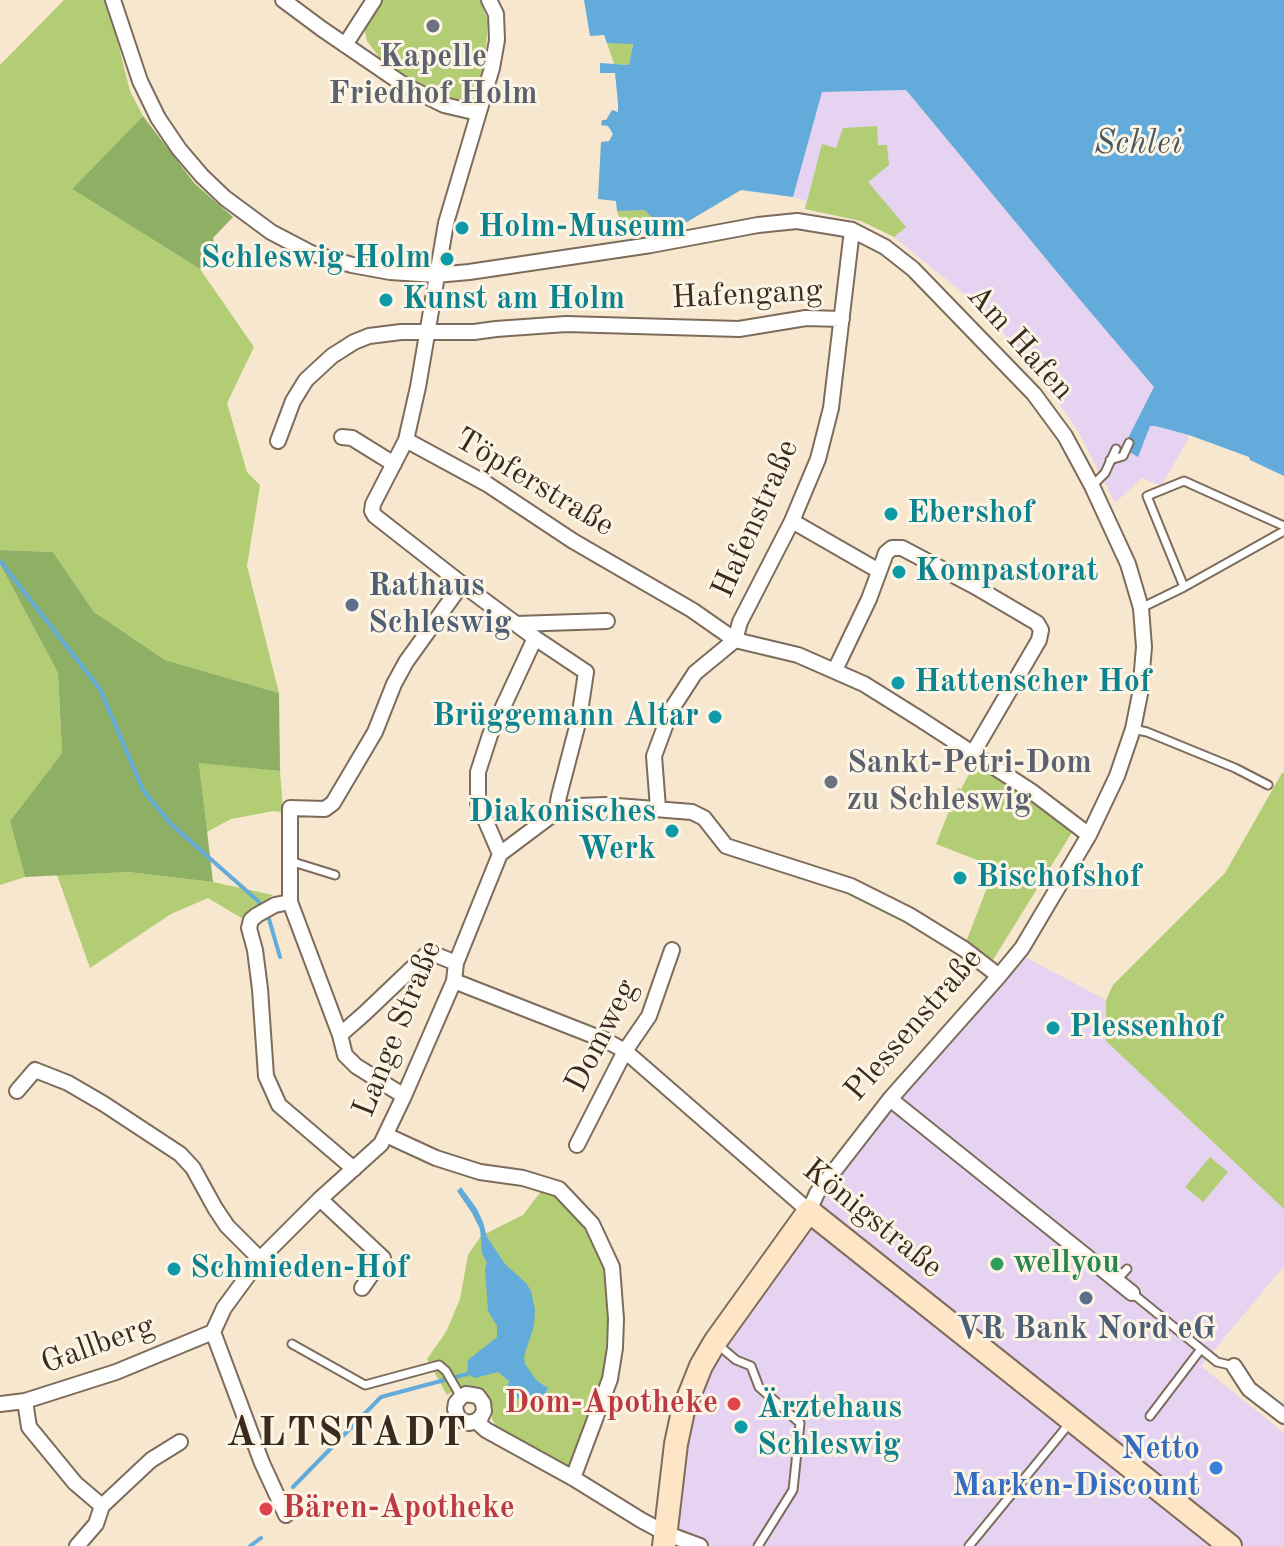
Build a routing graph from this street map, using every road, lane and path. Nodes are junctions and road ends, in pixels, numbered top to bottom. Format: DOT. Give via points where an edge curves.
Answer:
graph roads {
  1 [pos="113,0"];
  2 [pos="283,0"];
  3 [pos="374,0"];
  4 [pos="489,0"];
  5 [pos="345,45"];
  6 [pos="478,113"];
  7 [pos="852,230"];
  8 [pos="436,275"];
  9 [pos="842,319"];
  10 [pos="428,332"];
  11 [pos="342,437"];
  12 [pos="406,440"];
  13 [pos="278,441"];
  14 [pos="1129,443"];
  15 [pos="1116,449"];
  16 [pos="1110,460"];
  17 [pos="394,464"];
  18 [pos="1092,486"];
  19 [pos="792,521"];
  20 [pos="1110,525"];
  21 [pos="1284,528"];
  22 [pos="879,571"];
  23 [pos="462,584"];
  24 [pos="1184,587"];
  25 [pos="1141,608"];
  26 [pos="607,621"];
  27 [pos="515,624"];
  28 [pos="535,638"];
  29 [pos="735,640"];
  30 [pos="835,670"];
  31 [pos="1133,729"];
  32 [pos="973,753"];
  33 [pos="1268,785"];
  34 [pos="658,808"];
  35 [pos="556,812"];
  36 [pos="1089,835"];
  37 [pos="500,854"];
  38 [pos="290,861"];
  39 [pos="335,875"];
  40 [pos="282,904"];
  41 [pos="672,950"];
  42 [pos="456,963"];
  43 [pos="999,976"];
  44 [pos="454,981"];
  45 [pos="340,1035"];
  46 [pos="625,1051"];
  47 [pos="17,1091"];
  48 [pos="404,1096"];
  49 [pos="890,1099"];
  50 [pos="386,1135"];
  51 [pos="577,1145"];
  52 [pos="354,1169"];
  53 [pos="320,1199"];
  54 [pos="809,1211"];
  55 [pos="260,1259"];
  56 [pos="1127,1269"];
  57 [pos="1116,1281"];
  58 [pos="362,1288"];
  59 [pos="1132,1293"];
  60 [pos="213,1332"];
  61 [pos="715,1342"];
  62 [pos="292,1344"];
  63 [pos="1201,1349"];
  64 [pos="1234,1366"];
  65 [pos="458,1392"];
  66 [pos="25,1401"];
  67 [pos="0,1404"];
  68 [pos="1150,1416"];
  69 [pos="1284,1416"];
  70 [pos="1072,1420"];
  71 [pos="180,1442"];
  72 [pos="573,1478"];
  73 [pos="102,1506"];
  74 [pos="286,1515"];
  75 [pos="666,1542"];
  76 [pos="77,1546"];
  77 [pos="689,1546"];
  78 [pos="700,1546"];
  79 [pos="758,1546"];
  80 [pos="969,1546"];
  81 [pos="1230,1546"];
  1 -- 8 [label="street, Am Hafen" via="158,118 225,198 311,253 390,272"];
  2 -- 5 [label="street"];
  3 -- 5 [label="street"];
  4 -- 6 [label="street" via="496,14 497,40"];
  5 -- 6 [label="street" via="428,98"];
  6 -- 8 [label="street"];
  7 -- 8 [label="street, Am Hafen" via="784,222"];
  7 -- 9 [label="street, Hafenstraße"];
  7 -- 18 [label="street, Am Hafen" via="913,269 1034,394"];
  8 -- 10 [label="street"];
  9 -- 10 [label="street, Hafengang" via="806,318 739,329 566,324"];
  9 -- 19 [label="street, Hafenstraße" via="831,408 818,459"];
  10 -- 12 [label="street"];
  10 -- 13 [label="street, Hafengang" via="369,336 332,356 306,380"];
  11 -- 17 [label="street"];
  12 -- 17 [label="street"];
  12 -- 29 [label="street, Töpferstraße" via="487,484"];
  14 -- 16 [label="lane" via="1123,456"];
  15 -- 16 [label="lane"];
  16 -- 18 [label="lane"];
  17 -- 23 [label="street" via="372,511"];
  18 -- 20 [label="street, Am Hafen"];
  19 -- 22 [label="street"];
  19 -- 29 [label="street, Hafenstraße"];
  20 -- 25 [label="street, Plessenstraße"];
  21 -- 24 [label="lane"];
  21 -- 24 [label="lane" via="1184,481 1147,496"];
  22 -- 30 [label="street"];
  22 -- 32 [label="street" via="886,553 902,548 1041,630"];
  23 -- 27 [label="street"];
  23 -- 38 [label="street" via="406,662 375,732 333,803 325,809 290,808"];
  24 -- 25 [label="lane"];
  25 -- 31 [label="street, Plessenstraße" via="1144,647"];
  26 -- 27 [label="street"];
  27 -- 28 [label="street"];
  28 -- 35 [label="street" via="586,672"];
  28 -- 37 [label="street" via="478,772 478,803"];
  29 -- 30 [label="street"];
  29 -- 34 [label="street" via="695,673 671,710 654,756"];
  30 -- 32 [label="street"];
  31 -- 33 [label="lane"];
  31 -- 36 [label="street, Plessenstraße"];
  32 -- 36 [label="street"];
  34 -- 35 [label="street" via="579,806"];
  34 -- 43 [label="street" via="704,818 726,846 851,886 909,915"];
  35 -- 37 [label="street"];
  36 -- 43 [label="street, Plessenstraße" via="1022,948"];
  37 -- 42 [label="street, Lange Straße"];
  38 -- 39 [label="lane"];
  38 -- 40 [label="street"];
  40 -- 45 [label="street"];
  40 -- 52 [label="street" via="257,915 249,928 266,1076 279,1105"];
  41 -- 46 [label="street, Domweg" via="649,1016"];
  42 -- 44 [label="street, Lange Straße"];
  42 -- 45 [label="street" via="429,952"];
  43 -- 49 [label="street, Plessenstraße"];
  44 -- 46 [label="street, Königstraße"];
  44 -- 48 [label="street, Lange Straße"];
  45 -- 48 [label="street" via="345,1055 356,1066"];
  46 -- 51 [label="street, Domweg"];
  46 -- 54 [label="street, Königstraße"];
  47 -- 55 [label="street" via="35,1070 68,1083 180,1154 227,1226"];
  48 -- 50 [label="street, Lange Straße"];
  49 -- 54 [label="street, Plessenstraße" via="817,1193"];
  49 -- 57 [label="street"];
  50 -- 52 [label="street, Lange Straße"];
  50 -- 72 [label="street" via="450,1163 559,1189 592,1224 612,1267 615,1348 610,1379"];
  52 -- 53 [label="street, Lange Straße"];
  53 -- 55 [label="street, Lange Straße"];
  53 -- 58 [label="street" via="383,1258"];
  54 -- 61 [label="street, Plessenstraße"];
  54 -- 70 [label="street, Königstraße"];
  55 -- 60 [label="street, Lange Straße"];
  56 -- 57 [label="lane"];
  57 -- 59 [label="street"];
  59 -- 63 [label="lane"];
  60 -- 66 [label="street, Gallberg" via="116,1372"];
  60 -- 74 [label="street"];
  61 -- 75 [label="street, Plessenstraße" via="683,1411"];
  61 -- 79 [label="lane" via="751,1366 759,1387 800,1423 793,1490"];
  62 -- 65 [label="lane" via="365,1385 439,1365"];
  63 -- 64 [label="lane" via="1217,1362"];
  63 -- 68 [label="lane"];
  64 -- 69 [label="street" via="1249,1389"];
  65 -- 72 [label="street" via="478,1396 484,1411 476,1421 486,1430"];
  66 -- 67 [label="street, Gallberg"];
  66 -- 73 [label="street" via="29,1427 75,1483"];
  70 -- 80 [label="lane"];
  70 -- 81 [label="street, Königstraße"];
  71 -- 73 [label="street" via="151,1460"];
  72 -- 75 [label="street"];
  73 -- 76 [label="street" via="96,1524"];
  75 -- 77 [label="street"];
  75 -- 78 [label="street"];
}
